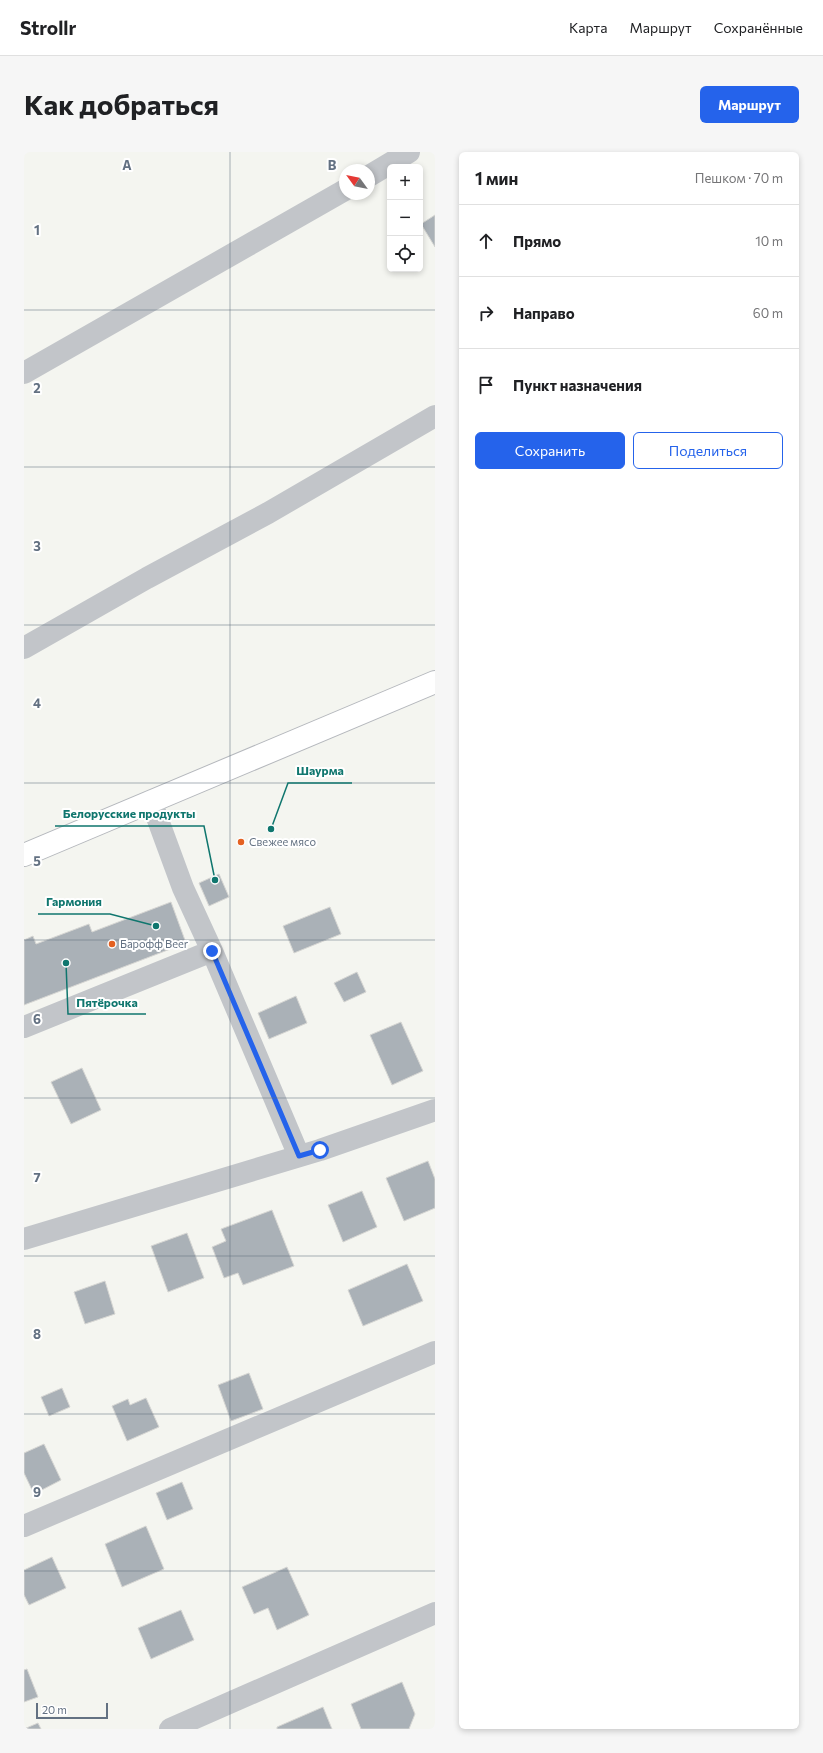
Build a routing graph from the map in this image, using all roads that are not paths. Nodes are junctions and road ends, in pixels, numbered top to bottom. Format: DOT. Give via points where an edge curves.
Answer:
graph roads {
  1 [pos="409,152"];
  2 [pos="375,172"];
  3 [pos="339,193"];
  4 [pos="24,373"];
  5 [pos="435,416"];
  6 [pos="24,648"];
  7 [pos="435,682"];
  8 [pos="151,801"];
  9 [pos="24,855"];
  10 [pos="212,951"];
  11 [pos="24,1027"];
  12 [pos="435,1110"];
  13 [pos="299,1156"];
  14 [pos="24,1239"];
  15 [pos="435,1352"];
  16 [pos="24,1526"];
  17 [pos="435,1613"];
  18 [pos="170,1729"];
  1 -- 2 [label="lane"];
  3 -- 4 [label="lane"];
  5 -- 6 [label="lane" via="268,513"];
  7 -- 8 [label="main road"];
  8 -- 9 [label="main road"];
  8 -- 10 [label="lane" via="183,888"];
  10 -- 11 [label="lane"];
  10 -- 13 [label="lane"];
  12 -- 13 [label="lane"];
  13 -- 14 [label="lane"];
  15 -- 16 [label="lane"];
  17 -- 18 [label="lane"];
}
